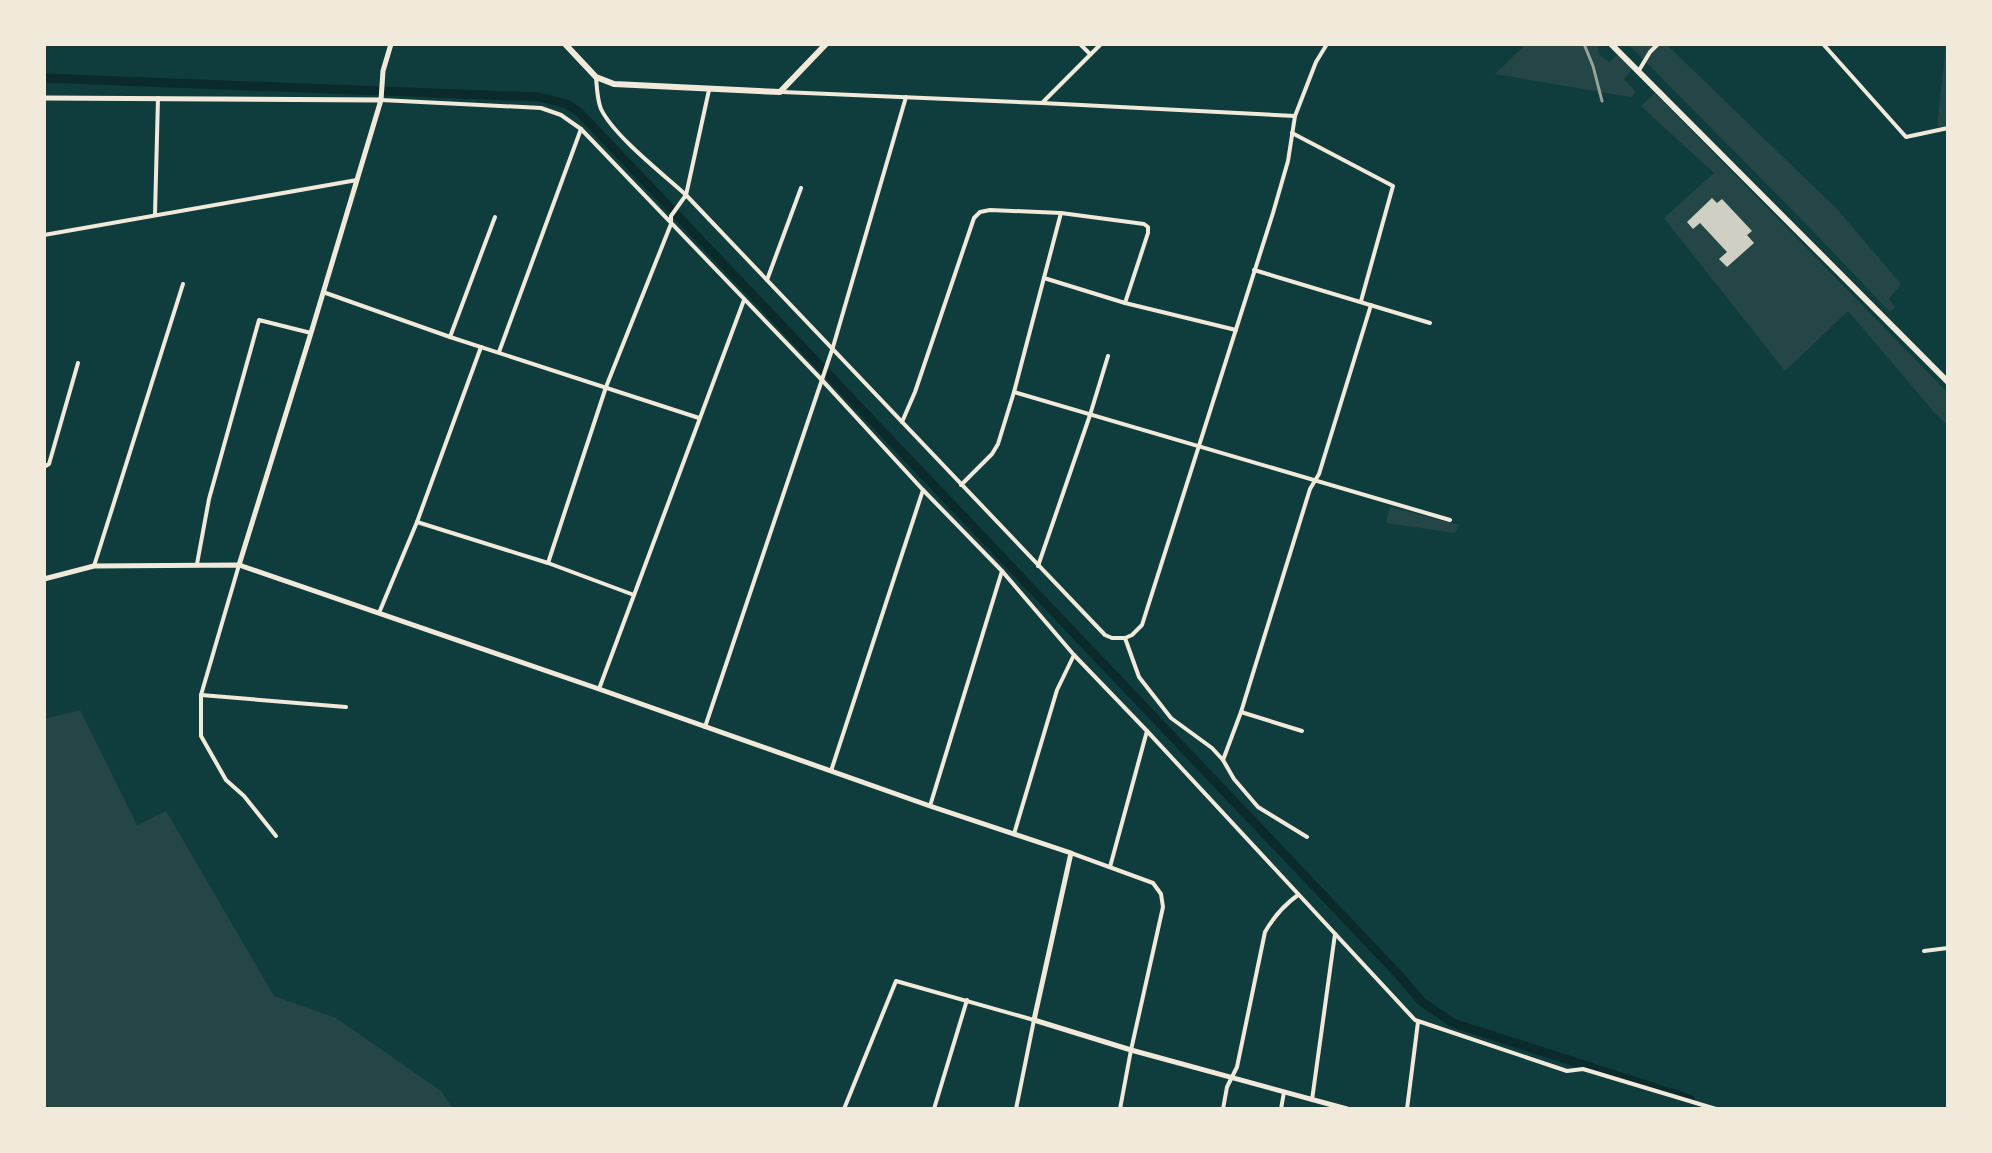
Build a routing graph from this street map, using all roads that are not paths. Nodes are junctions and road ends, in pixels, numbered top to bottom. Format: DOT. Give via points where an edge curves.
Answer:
graph roads {
  1 [pos="391,44"];
  2 [pos="565,44"];
  3 [pos="826,44"];
  4 [pos="1080,44"];
  5 [pos="1101,44"];
  6 [pos="1327,44"];
  7 [pos="1611,44"];
  8 [pos="1658,44"];
  9 [pos="1823,44"];
  10 [pos="1090,54"];
  11 [pos="1638,72"];
  12 [pos="596,77"];
  13 [pos="709,90"];
  14 [pos="780,92"];
  15 [pos="906,97"];
  16 [pos="44,98"];
  17 [pos="158,98"];
  18 [pos="381,100"];
  19 [pos="1042,103"];
  20 [pos="1295,116"];
  21 [pos="1948,128"];
  22 [pos="581,129"];
  23 [pos="1292,133"];
  24 [pos="357,180"];
  25 [pos="801,188"];
  26 [pos="685,197"];
  27 [pos="1061,213"];
  28 [pos="155,214"];
  29 [pos="495,217"];
  30 [pos="671,224"];
  31 [pos="44,235"];
  32 [pos="1254,270"];
  33 [pos="1044,278"];
  34 [pos="767,280"];
  35 [pos="183,284"];
  36 [pos="323,292"];
  37 [pos="744,300"];
  38 [pos="1361,301"];
  39 [pos="1125,303"];
  40 [pos="1371,305"];
  41 [pos="1430,323"];
  42 [pos="1236,330"];
  43 [pos="311,333"];
  44 [pos="450,337"];
  45 [pos="481,347"];
  46 [pos="832,350"];
  47 [pos="499,352"];
  48 [pos="1108,356"];
  49 [pos="78,363"];
  50 [pos="822,377"];
  51 [pos="1948,382"];
  52 [pos="606,387"];
  53 [pos="1014,392"];
  54 [pos="1090,415"];
  55 [pos="699,418"];
  56 [pos="902,422"];
  57 [pos="1199,447"];
  58 [pos="44,467"];
  59 [pos="1315,481"];
  60 [pos="961,485"];
  61 [pos="923,490"];
  62 [pos="1450,520"];
  63 [pos="417,522"];
  64 [pos="548,563"];
  65 [pos="197,564"];
  66 [pos="239,565"];
  67 [pos="94,566"];
  68 [pos="1038,566"];
  69 [pos="1002,571"];
  70 [pos="44,579"];
  71 [pos="634,595"];
  72 [pos="379,613"];
  73 [pos="1125,638"];
  74 [pos="1074,655"];
  75 [pos="599,689"];
  76 [pos="201,695"];
  77 [pos="346,707"];
  78 [pos="1241,712"];
  79 [pos="705,727"];
  80 [pos="1147,731"];
  81 [pos="1302,731"];
  82 [pos="1223,760"];
  83 [pos="831,771"];
  84 [pos="930,806"];
  85 [pos="1014,835"];
  86 [pos="276,836"];
  87 [pos="1307,837"];
  88 [pos="1071,853"];
  89 [pos="1110,867"];
  90 [pos="1298,895"];
  91 [pos="1335,934"];
  92 [pos="1948,948"];
  93 [pos="1924,951"];
  94 [pos="967,1000"];
  95 [pos="1034,1020"];
  96 [pos="1418,1022"];
  97 [pos="1131,1050"];
  98 [pos="1231,1078"];
  99 [pos="1284,1092"];
  100 [pos="1312,1100"];
  101 [pos="844,1109"];
  102 [pos="934,1109"];
  103 [pos="1016,1109"];
  104 [pos="1120,1109"];
  105 [pos="1223,1109"];
  106 [pos="1281,1109"];
  107 [pos="1347,1109"];
  108 [pos="1407,1109"];
  109 [pos="1716,1109"];
  1 -- 18 [label="street"];
  2 -- 12 [label="main road"];
  3 -- 14 [label="main road"];
  4 -- 10 [label="street"];
  5 -- 10 [label="street"];
  6 -- 20 [label="street"];
  7 -- 11 [label="main road"];
  8 -- 11 [label="street"];
  9 -- 21 [label="street" via="1906,137"];
  10 -- 19 [label="street"];
  11 -- 51 [label="main road"];
  12 -- 13 [label="main road" via="614,84"];
  12 -- 26 [label="street" via="597,95 609,121"];
  13 -- 14 [label="main road"];
  13 -- 26 [label="street"];
  14 -- 15 [label="street"];
  15 -- 19 [label="street"];
  15 -- 46 [label="street"];
  16 -- 17 [label="street"];
  17 -- 18 [label="street"];
  17 -- 28 [label="street"];
  18 -- 22 [label="street" via="541,108"];
  18 -- 24 [label="street"];
  19 -- 20 [label="street"];
  20 -- 23 [label="street"];
  22 -- 30 [label="street"];
  22 -- 47 [label="street"];
  23 -- 32 [label="street" via="1285,174"];
  23 -- 38 [label="street" via="1393,186"];
  24 -- 28 [label="street"];
  24 -- 36 [label="street"];
  25 -- 34 [label="street"];
  26 -- 30 [label="street"];
  26 -- 34 [label="street"];
  27 -- 33 [label="street"];
  27 -- 39 [label="street" via="1148,227"];
  27 -- 56 [label="street" via="990,210 974,218"];
  28 -- 31 [label="street"];
  29 -- 44 [label="street"];
  30 -- 37 [label="street"];
  30 -- 52 [label="street"];
  32 -- 38 [label="street"];
  32 -- 42 [label="street"];
  33 -- 39 [label="street"];
  33 -- 53 [label="street"];
  34 -- 46 [label="street"];
  35 -- 67 [label="street"];
  36 -- 43 [label="street"];
  36 -- 44 [label="street"];
  37 -- 50 [label="street"];
  37 -- 55 [label="street"];
  38 -- 40 [label="street"];
  39 -- 42 [label="street"];
  40 -- 41 [label="street"];
  40 -- 59 [label="street"];
  42 -- 57 [label="street"];
  43 -- 65 [label="street" via="259,320 209,499"];
  43 -- 66 [label="street"];
  44 -- 45 [label="street"];
  45 -- 47 [label="street"];
  45 -- 63 [label="street"];
  46 -- 50 [label="street"];
  46 -- 56 [label="street"];
  47 -- 52 [label="street"];
  48 -- 54 [label="street"];
  49 -- 58 [label="street"];
  50 -- 61 [label="street"];
  50 -- 79 [label="street"];
  52 -- 55 [label="street"];
  52 -- 64 [label="street"];
  53 -- 54 [label="street"];
  53 -- 60 [label="street" via="998,444"];
  54 -- 57 [label="street"];
  54 -- 68 [label="street"];
  55 -- 71 [label="street"];
  56 -- 60 [label="street"];
  57 -- 59 [label="street"];
  57 -- 73 [label="street" via="1142,625"];
  59 -- 62 [label="street"];
  59 -- 78 [label="street"];
  60 -- 68 [label="street"];
  61 -- 69 [label="street"];
  61 -- 83 [label="street"];
  63 -- 64 [label="street"];
  63 -- 72 [label="street"];
  64 -- 71 [label="street"];
  65 -- 66 [label="street"];
  65 -- 67 [label="street"];
  66 -- 72 [label="street"];
  66 -- 76 [label="street"];
  67 -- 70 [label="street"];
  68 -- 73 [label="street" via="1105,635"];
  69 -- 74 [label="street"];
  69 -- 84 [label="street"];
  71 -- 75 [label="street"];
  72 -- 75 [label="street"];
  73 -- 82 [label="street" via="1139,677 1171,718"];
  74 -- 80 [label="street"];
  74 -- 85 [label="street" via="1057,690"];
  75 -- 79 [label="street"];
  76 -- 77 [label="street"];
  76 -- 86 [label="street" via="201,736 226,780"];
  78 -- 81 [label="street"];
  78 -- 82 [label="street"];
  79 -- 83 [label="street"];
  80 -- 89 [label="street"];
  80 -- 90 [label="street"];
  82 -- 87 [label="street" via="1258,807"];
  83 -- 84 [label="street"];
  84 -- 85 [label="street"];
  85 -- 88 [label="street"];
  88 -- 89 [label="street"];
  88 -- 95 [label="street"];
  89 -- 97 [label="street" via="1153,883 1163,907"];
  90 -- 91 [label="street"];
  90 -- 98 [label="street" via="1265,932"];
  91 -- 96 [label="street"];
  91 -- 100 [label="street"];
  92 -- 93 [label="street"];
  94 -- 95 [label="street"];
  94 -- 101 [label="street" via="896,981"];
  94 -- 102 [label="street"];
  95 -- 97 [label="street"];
  95 -- 103 [label="street"];
  96 -- 108 [label="street"];
  96 -- 109 [label="street" via="1567,1071 1583,1069"];
  97 -- 98 [label="street"];
  97 -- 104 [label="street"];
  98 -- 99 [label="street"];
  98 -- 105 [label="street"];
  99 -- 100 [label="street"];
  99 -- 106 [label="street"];
  100 -- 107 [label="street"];
}
